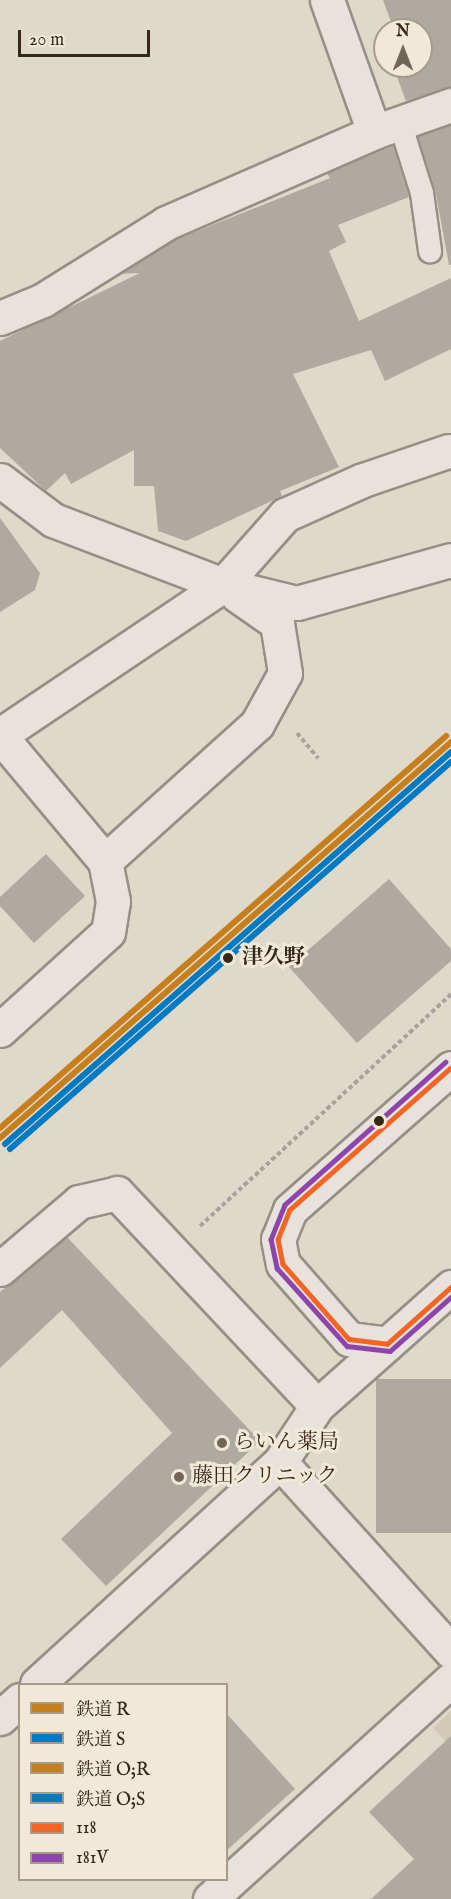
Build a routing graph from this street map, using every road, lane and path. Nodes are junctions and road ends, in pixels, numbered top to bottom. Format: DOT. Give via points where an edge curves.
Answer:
graph roads {
  1 [pos="327,0"];
  2 [pos="451,105"];
  3 [pos="387,128"];
  4 [pos="430,251"];
  5 [pos="0,318"];
  6 [pos="448,451"];
  7 [pos="0,480"];
  8 [pos="451,560"];
  9 [pos="224,585"];
  10 [pos="291,726"];
  11 [pos="0,736"];
  12 [pos="318,758"];
  13 [pos="105,861"];
  14 [pos="451,994"];
  15 [pos="0,1030"];
  16 [pos="451,1068"];
  17 [pos="198,1228"];
  18 [pos="0,1269"];
  19 [pos="451,1287"];
  20 [pos="387,1344"];
  21 [pos="317,1406"];
  22 [pos="279,1462"];
  23 [pos="451,1652"];
  24 [pos="451,1680"];
  25 [pos="37,1683"];
  26 [pos="18,1702"];
  27 [pos="0,1718"];
  28 [pos="210,1899"];
  1 -- 3 [label="street"];
  2 -- 3 [label="street"];
  3 -- 4 [label="lane" via="422,193"];
  3 -- 5 [label="street" via="166,223 43,300"];
  6 -- 9 [label="street" via="363,480 285,514"];
  7 -- 9 [label="street" via="53,520"];
  8 -- 9 [label="street" via="297,603"];
  9 -- 11 [label="street"];
  9 -- 13 [label="street" via="277,623 285,673 257,724"];
  10 -- 12 [label="path"];
  11 -- 13 [label="street"];
  13 -- 15 [label="street" via="113,901 108,932"];
  14 -- 17 [label="path"];
  16 -- 20 [label="street" via="290,1210 278,1239 283,1263 349,1339"];
  18 -- 21 [label="street" via="79,1202 117,1193"];
  19 -- 20 [label="street"];
  20 -- 21 [label="street"];
  21 -- 22 [label="street"];
  22 -- 23 [label="street"];
  22 -- 25 [label="street"];
  24 -- 28 [label="street"];
  26 -- 27 [label="street"];
}
